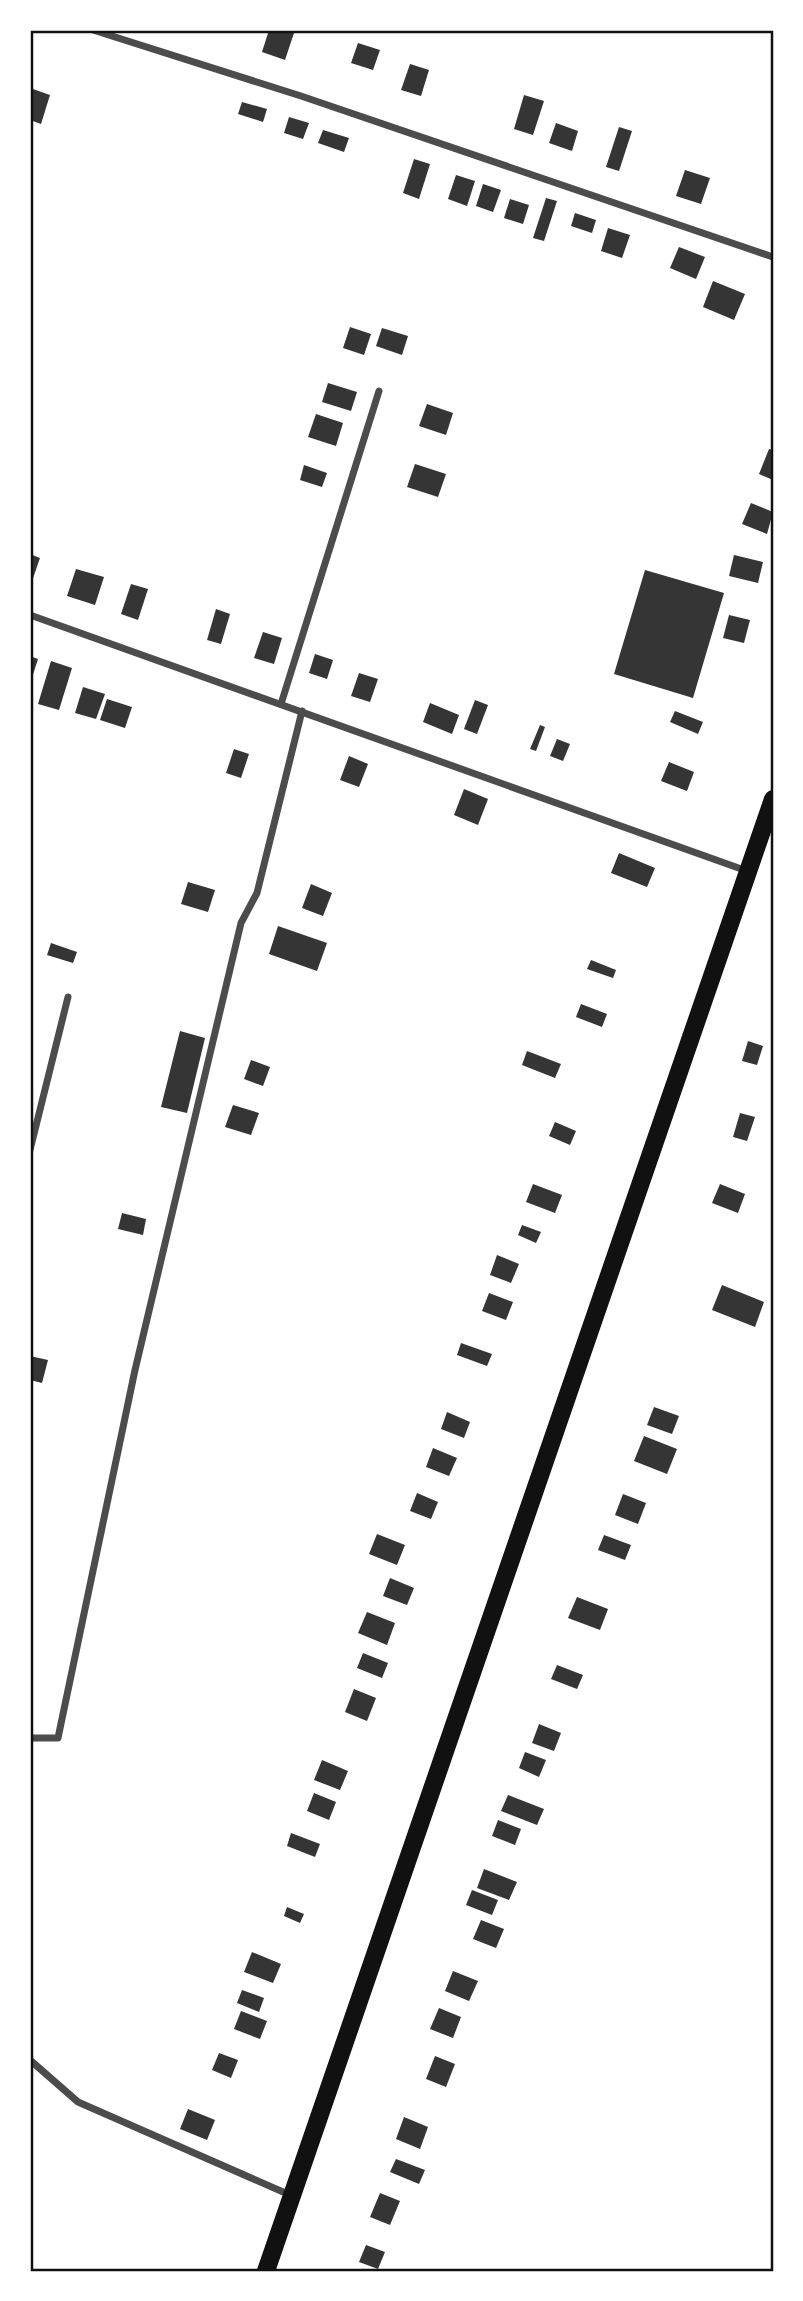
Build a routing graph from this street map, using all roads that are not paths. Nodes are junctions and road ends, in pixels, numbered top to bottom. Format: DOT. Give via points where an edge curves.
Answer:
graph roads {
  1 [pos="93,30"];
  2 [pos="773,257"];
  3 [pos="379,391"];
  4 [pos="30,615"];
  5 [pos="281,704"];
  6 [pos="302,711"];
  7 [pos="773,799"];
  8 [pos="747,871"];
  9 [pos="68,997"];
  10 [pos="30,1150"];
  11 [pos="30,1738"];
  12 [pos="30,2060"];
  13 [pos="293,2197"];
  14 [pos="266,2271"];
  1 -- 2 [label="street"];
  3 -- 5 [label="street"];
  4 -- 5 [label="street"];
  5 -- 6 [label="street"];
  6 -- 8 [label="street"];
  6 -- 11 [label="street" via="257,893 241,923 190,1135 58,1738"];
  7 -- 8 [label="highway"];
  8 -- 13 [label="highway"];
  9 -- 10 [label="street"];
  12 -- 13 [label="street" via="79,2102"];
  13 -- 14 [label="highway"];
}
